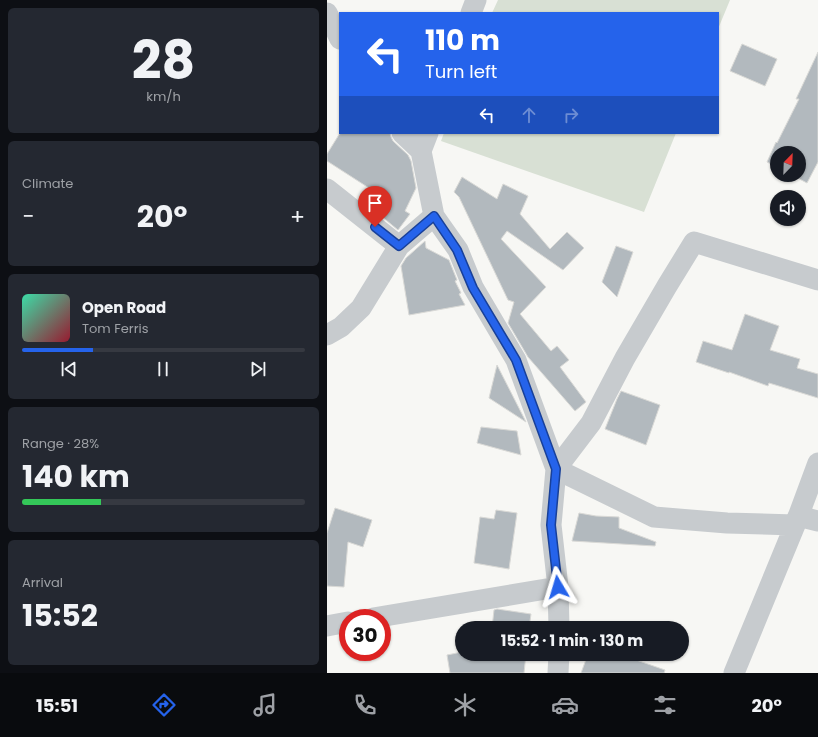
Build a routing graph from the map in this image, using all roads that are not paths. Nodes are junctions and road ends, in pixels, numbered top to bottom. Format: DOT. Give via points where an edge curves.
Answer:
graph roads {
  1 [pos="476,0"];
  2 [pos="471,12"];
  3 [pos="327,13"];
  4 [pos="339,37"];
  5 [pos="404,134"];
  6 [pos="424,142"];
  7 [pos="327,189"];
  8 [pos="434,216"];
  9 [pos="399,246"];
  10 [pos="818,280"];
  11 [pos="327,335"];
  12 [pos="818,463"];
  13 [pos="556,469"];
  14 [pos="797,520"];
  15 [pos="818,521"];
  16 [pos="558,587"];
  17 [pos="391,615"];
  18 [pos="559,621"];
  19 [pos="339,624"];
  20 [pos="327,626"];
  21 [pos="559,661"];
  22 [pos="558,673"];
  23 [pos="734,673"];
  1 -- 2 [label="street"];
  3 -- 4 [label="street"];
  5 -- 6 [label="street"];
  6 -- 8 [label="street"];
  7 -- 9 [label="street"];
  8 -- 9 [label="street"];
  8 -- 13 [label="street" via="457,250 473,288 516,360"];
  9 -- 11 [label="street" via="361,308 341,327"];
  10 -- 13 [label="street" via="694,242 625,358 591,423"];
  12 -- 14 [label="street"];
  13 -- 14 [label="street" via="654,517 727,523"];
  13 -- 16 [label="street" via="551,525"];
  14 -- 15 [label="street"];
  14 -- 23 [label="street"];
  16 -- 17 [label="street"];
  16 -- 18 [label="street"];
  19 -- 20 [label="street"];
  21 -- 22 [label="street"];
}
